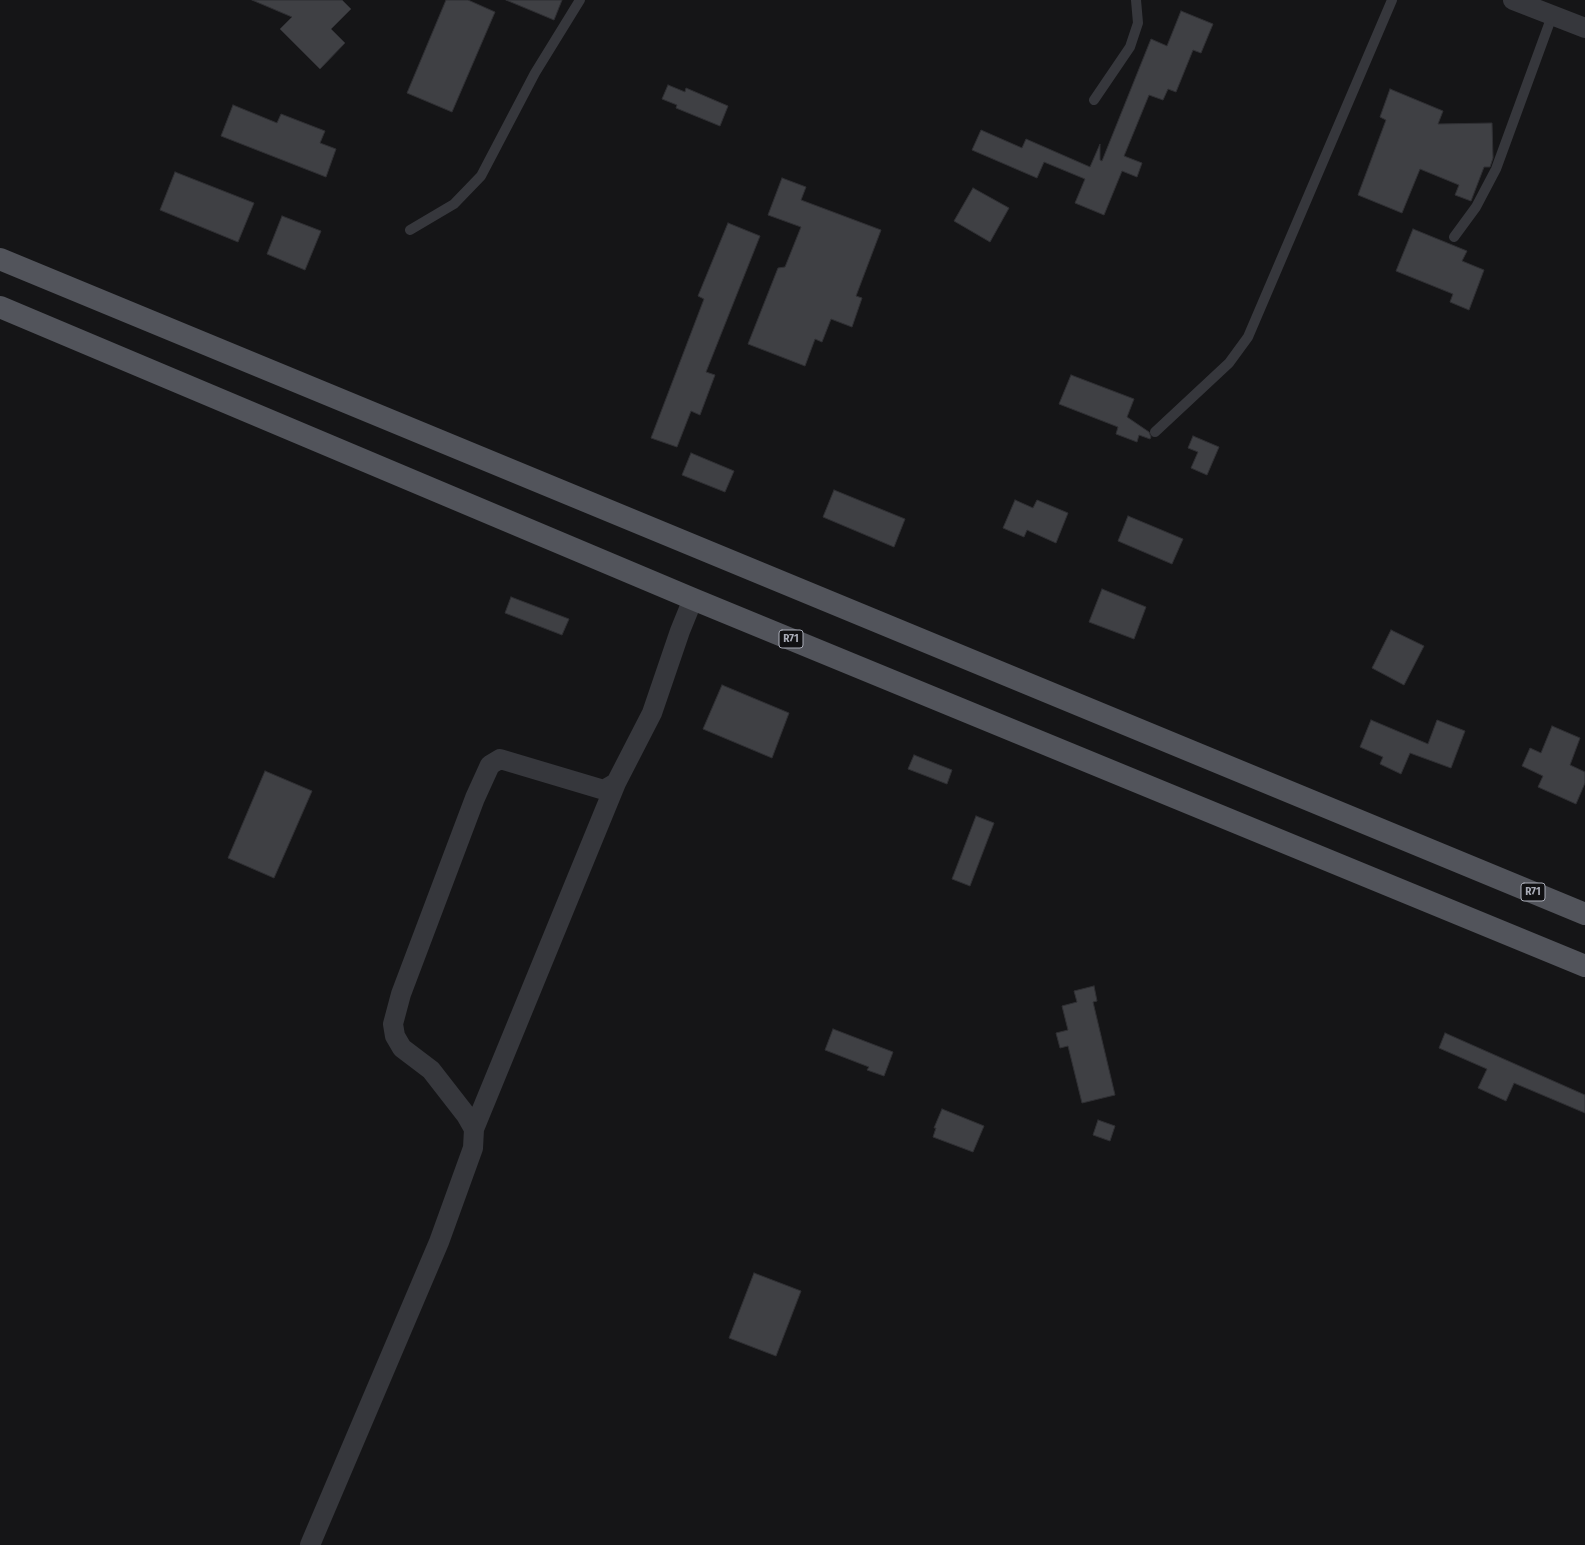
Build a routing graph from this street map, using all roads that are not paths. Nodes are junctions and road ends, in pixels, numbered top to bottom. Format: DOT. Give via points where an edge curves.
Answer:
graph roads {
  1 [pos="580,0"];
  2 [pos="1136,0"];
  3 [pos="1392,0"];
  4 [pos="1513,0"];
  5 [pos="1552,16"];
  6 [pos="1585,28"];
  7 [pos="1094,100"];
  8 [pos="410,230"];
  9 [pos="1454,237"];
  10 [pos="0,260"];
  11 [pos="0,307"];
  12 [pos="1155,432"];
  13 [pos="693,599"];
  14 [pos="616,783"];
  15 [pos="1585,914"];
  16 [pos="1585,966"];
  17 [pos="474,1129"];
  18 [pos="310,1545"];
  1 -- 8 [label="lane" via="535,73 481,176 454,204"];
  2 -- 7 [label="lane" via="1138,23 1130,47"];
  3 -- 12 [label="lane" via="1248,337 1229,363"];
  4 -- 5 [label="street"];
  5 -- 6 [label="street"];
  5 -- 9 [label="lane" via="1491,180 1476,207"];
  10 -- 15 [label="main road, R71"];
  11 -- 13 [label="main road, R71"];
  13 -- 14 [label="street" via="652,713"];
  13 -- 16 [label="main road, R71"];
  14 -- 17 [label="street"];
  14 -- 17 [label="street" via="604,790 500,759 490,765 478,792 401,994 393,1024 395,1036 402,1048 431,1070 466,1114"];
  17 -- 18 [label="street" via="474,1148 439,1242"];
}
